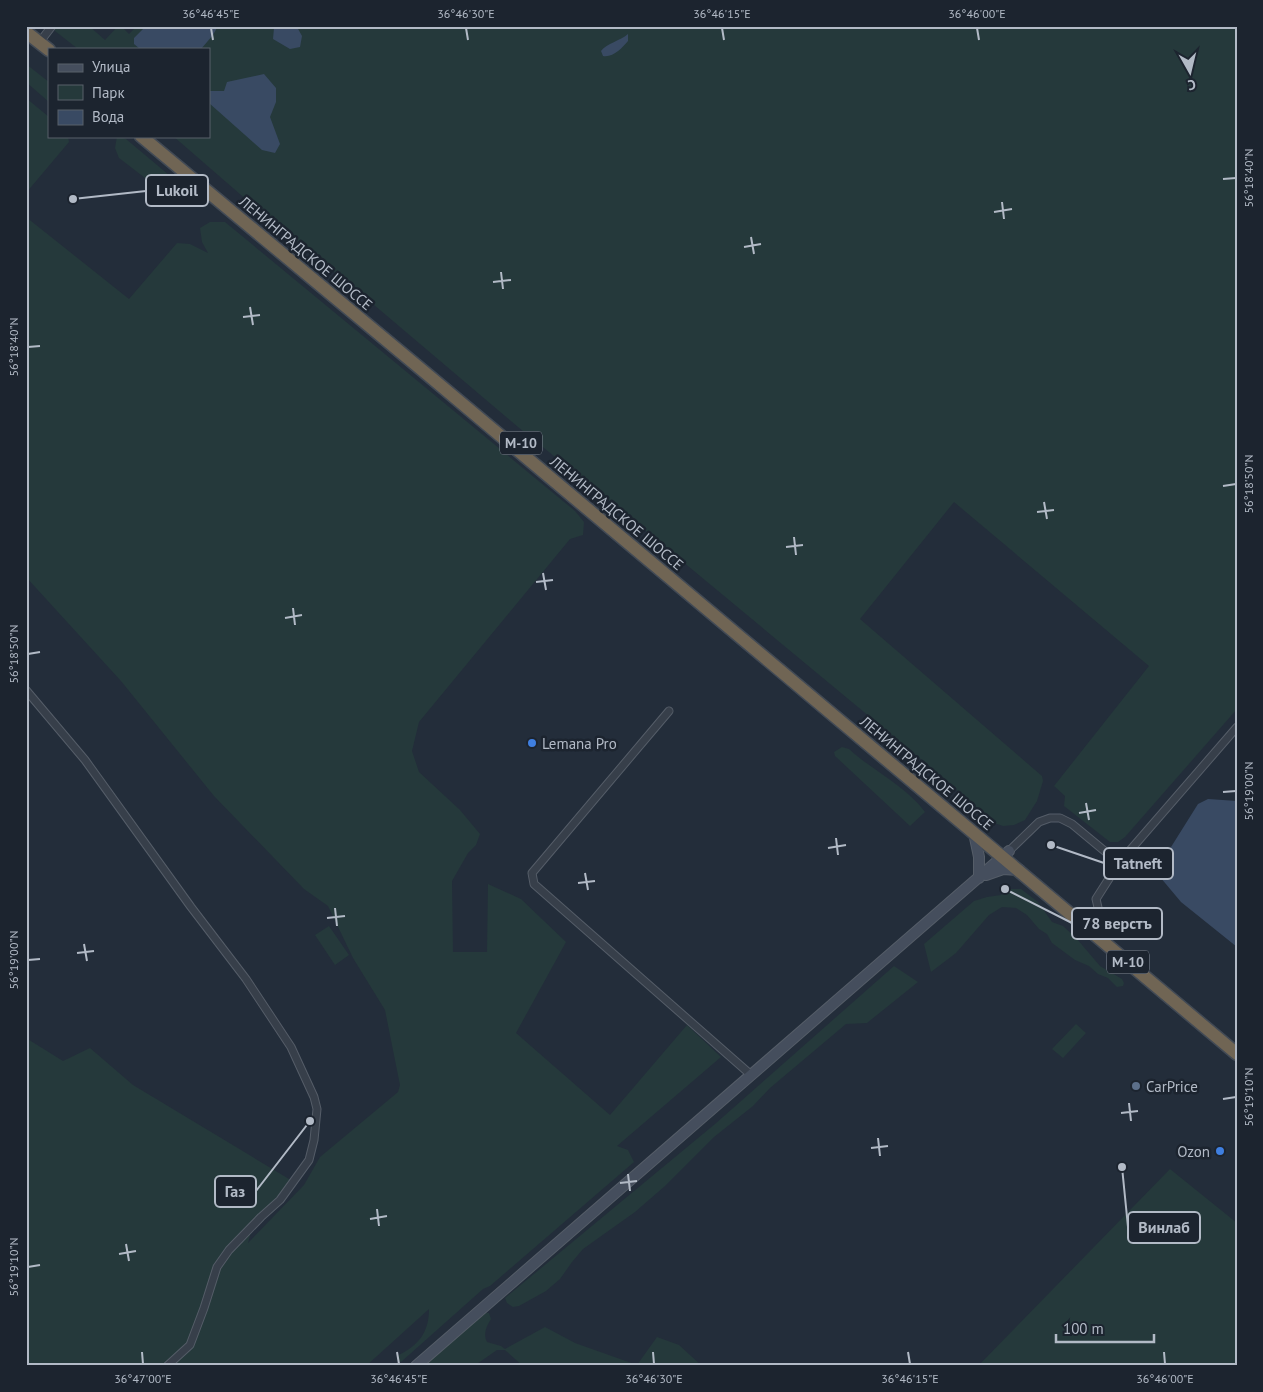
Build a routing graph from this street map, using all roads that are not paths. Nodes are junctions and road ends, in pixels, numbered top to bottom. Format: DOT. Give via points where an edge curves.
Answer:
graph roads {
  1 [pos="52,26"];
  2 [pos="26,32"];
  3 [pos="26,40"];
  4 [pos="44,47"];
  5 [pos="48,58"];
  6 [pos="143,138"];
  7 [pos="154,138"];
  8 [pos="26,690"];
  9 [pos="669,711"];
  10 [pos="1237,727"];
  11 [pos="974,833"];
  12 [pos="1006,854"];
  13 [pos="1120,863"];
  14 [pos="1020,870"];
  15 [pos="979,878"];
  16 [pos="1109,936"];
  17 [pos="1237,1043"];
  18 [pos="1237,1054"];
  19 [pos="750,1074"];
  20 [pos="167,1366"];
  21 [pos="416,1366"];
  1 -- 4 [label="street"];
  2 -- 4 [label="highway"];
  3 -- 5 [label="highway"];
  6 -- 11 [label="highway, ЛЕНИНГРАДСКОЕ ШОССЕ / М-10"];
  7 -- 12 [label="highway, ЛЕНИНГРАДСКОЕ ШОССЕ / М-10"];
  8 -- 20 [label="street" via="85,760 246,979 291,1047 317,1109 309,1160 280,1200 230,1250 217,1268 190,1345"];
  9 -- 19 [label="street" via="532,873 534,884"];
  10 -- 13 [label="street"];
  11 -- 12 [label="highway, ЛЕНИНГРАДСКОЕ ШОССЕ / М-10"];
  11 -- 15 [label="street"];
  12 -- 13 [label="street" via="1039,822 1060,818"];
  12 -- 14 [label="highway, М-10"];
  12 -- 15 [label="street"];
  12 -- 16 [label="highway, М-10"];
  13 -- 16 [label="street" via="1096,899"];
  14 -- 15 [label="street" via="996,870"];
  14 -- 18 [label="highway, М-10"];
  15 -- 19 [label="street"];
  16 -- 17 [label="highway, М-10"];
  19 -- 21 [label="street"];
}
